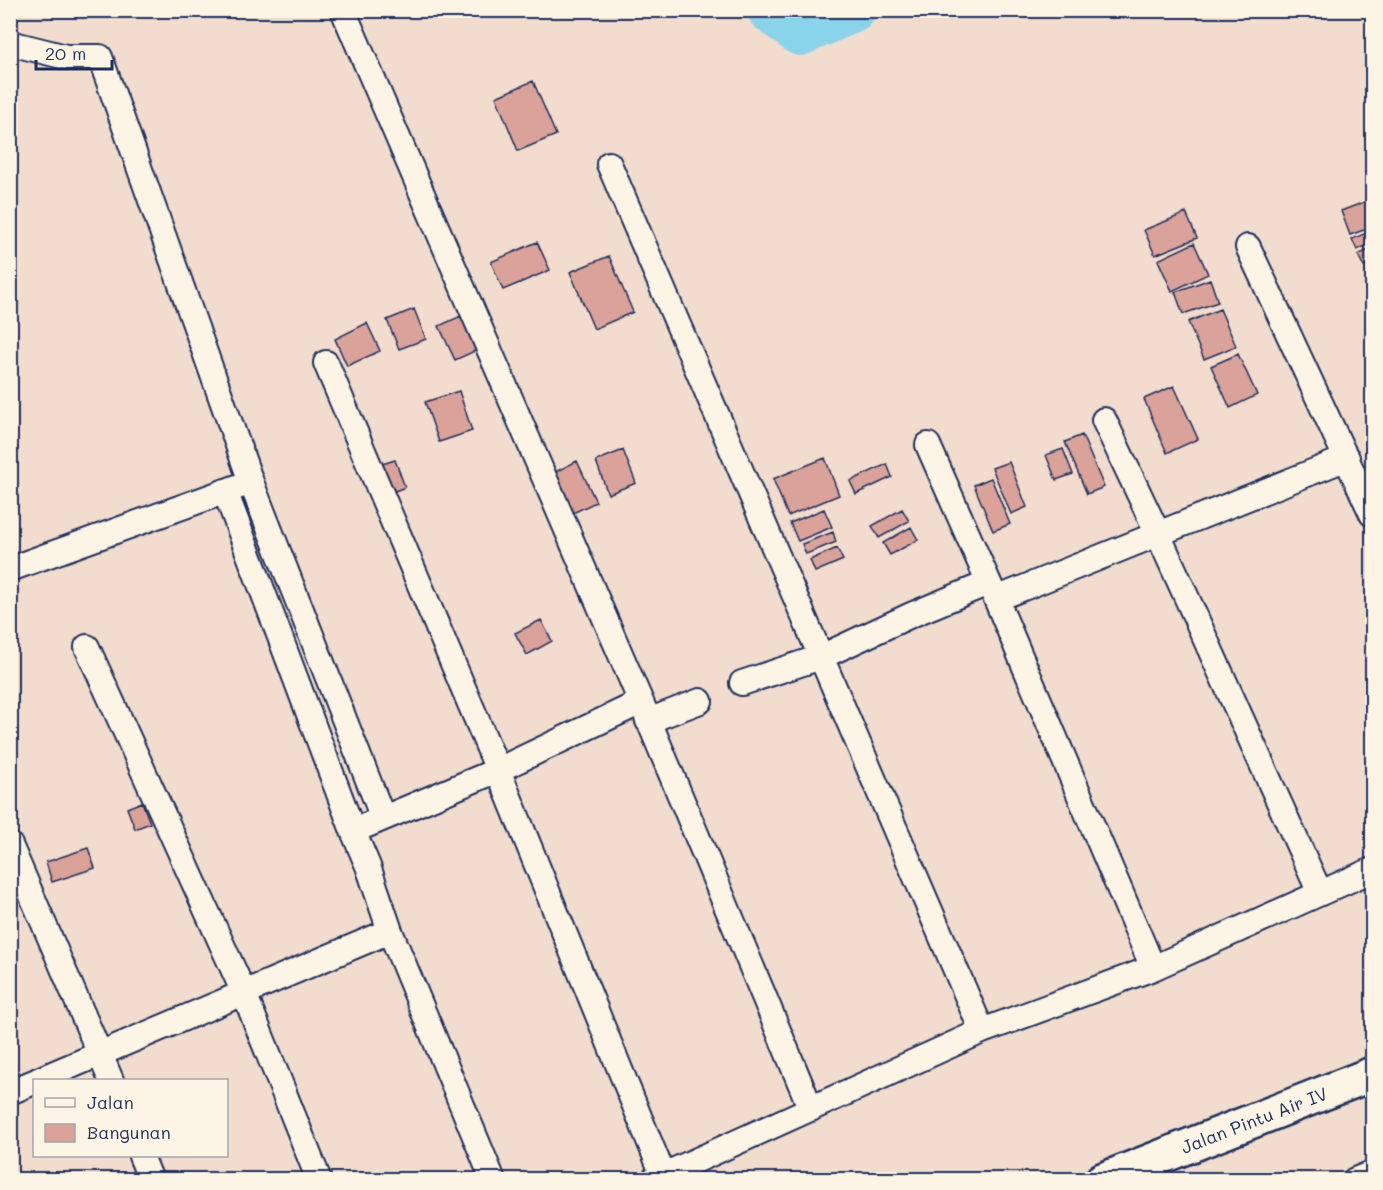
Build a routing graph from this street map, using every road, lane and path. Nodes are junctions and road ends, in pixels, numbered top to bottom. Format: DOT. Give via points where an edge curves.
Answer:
graph roads {
  1 [pos="343,10"];
  2 [pos="10,43"];
  3 [pos="609,164"];
  4 [pos="1248,247"];
  5 [pos="326,363"];
  6 [pos="1104,420"];
  7 [pos="928,445"];
  8 [pos="1347,458"];
  9 [pos="251,482"];
  10 [pos="225,491"];
  11 [pos="1371,505"];
  12 [pos="1158,534"];
  13 [pos="12,565"];
  14 [pos="992,591"];
  15 [pos="87,647"];
  16 [pos="820,657"];
  17 [pos="742,683"];
  18 [pos="700,701"];
  19 [pos="645,711"];
  20 [pos="354,745"];
  21 [pos="326,757"];
  22 [pos="498,770"];
  23 [pos="383,819"];
  24 [pos="353,831"];
  25 [pos="10,845"];
  26 [pos="1372,870"];
  27 [pos="1320,892"];
  28 [pos="390,931"];
  29 [pos="1153,968"];
  30 [pos="244,993"];
  31 [pos="982,1031"];
  32 [pos="100,1054"];
  33 [pos="1372,1074"];
  34 [pos="41,1079"];
  35 [pos="111,1079"];
  36 [pos="33,1082"];
  37 [pos="10,1092"];
  38 [pos="811,1108"];
  39 [pos="142,1157"];
  40 [pos="1372,1173"];
  41 [pos="658,1177"];
  42 [pos="151,1179"];
  43 [pos="319,1179"];
  44 [pos="493,1179"];
  45 [pos="1102,1179"];
  46 [pos="1355,1179"];
  1 -- 19 [label="street"];
  2 -- 9 [label="street" via="66,57 100,57"];
  3 -- 16 [label="street"];
  4 -- 8 [label="street"];
  5 -- 22 [label="street"];
  6 -- 12 [label="street"];
  7 -- 14 [label="street"];
  8 -- 11 [label="street"];
  8 -- 12 [label="street"];
  9 -- 10 [label="street"];
  9 -- 20 [label="street"];
  10 -- 13 [label="street"];
  10 -- 21 [label="street"];
  12 -- 14 [label="street"];
  12 -- 27 [label="street"];
  14 -- 16 [label="street" via="911,615"];
  14 -- 29 [label="street"];
  15 -- 30 [label="street"];
  16 -- 17 [label="street"];
  16 -- 31 [label="street"];
  18 -- 19 [label="street"];
  19 -- 22 [label="street"];
  19 -- 38 [label="street"];
  20 -- 21 [label="street"];
  20 -- 23 [label="street"];
  21 -- 24 [label="street"];
  22 -- 23 [label="street"];
  22 -- 41 [label="street"];
  23 -- 24 [label="street"];
  24 -- 28 [label="street"];
  25 -- 32 [label="street"];
  26 -- 27 [label="street"];
  27 -- 29 [label="street"];
  28 -- 30 [label="street"];
  28 -- 44 [label="street"];
  29 -- 31 [label="street"];
  30 -- 32 [label="street"];
  30 -- 43 [label="street"];
  31 -- 38 [label="street"];
  32 -- 34 [label="street"];
  32 -- 35 [label="street"];
  33 -- 45 [label="main road, Jalan Pintu Air IV"];
  36 -- 37 [label="street"];
  38 -- 41 [label="street"];
  39 -- 42 [label="street"];
  40 -- 46 [label="street"];
}
